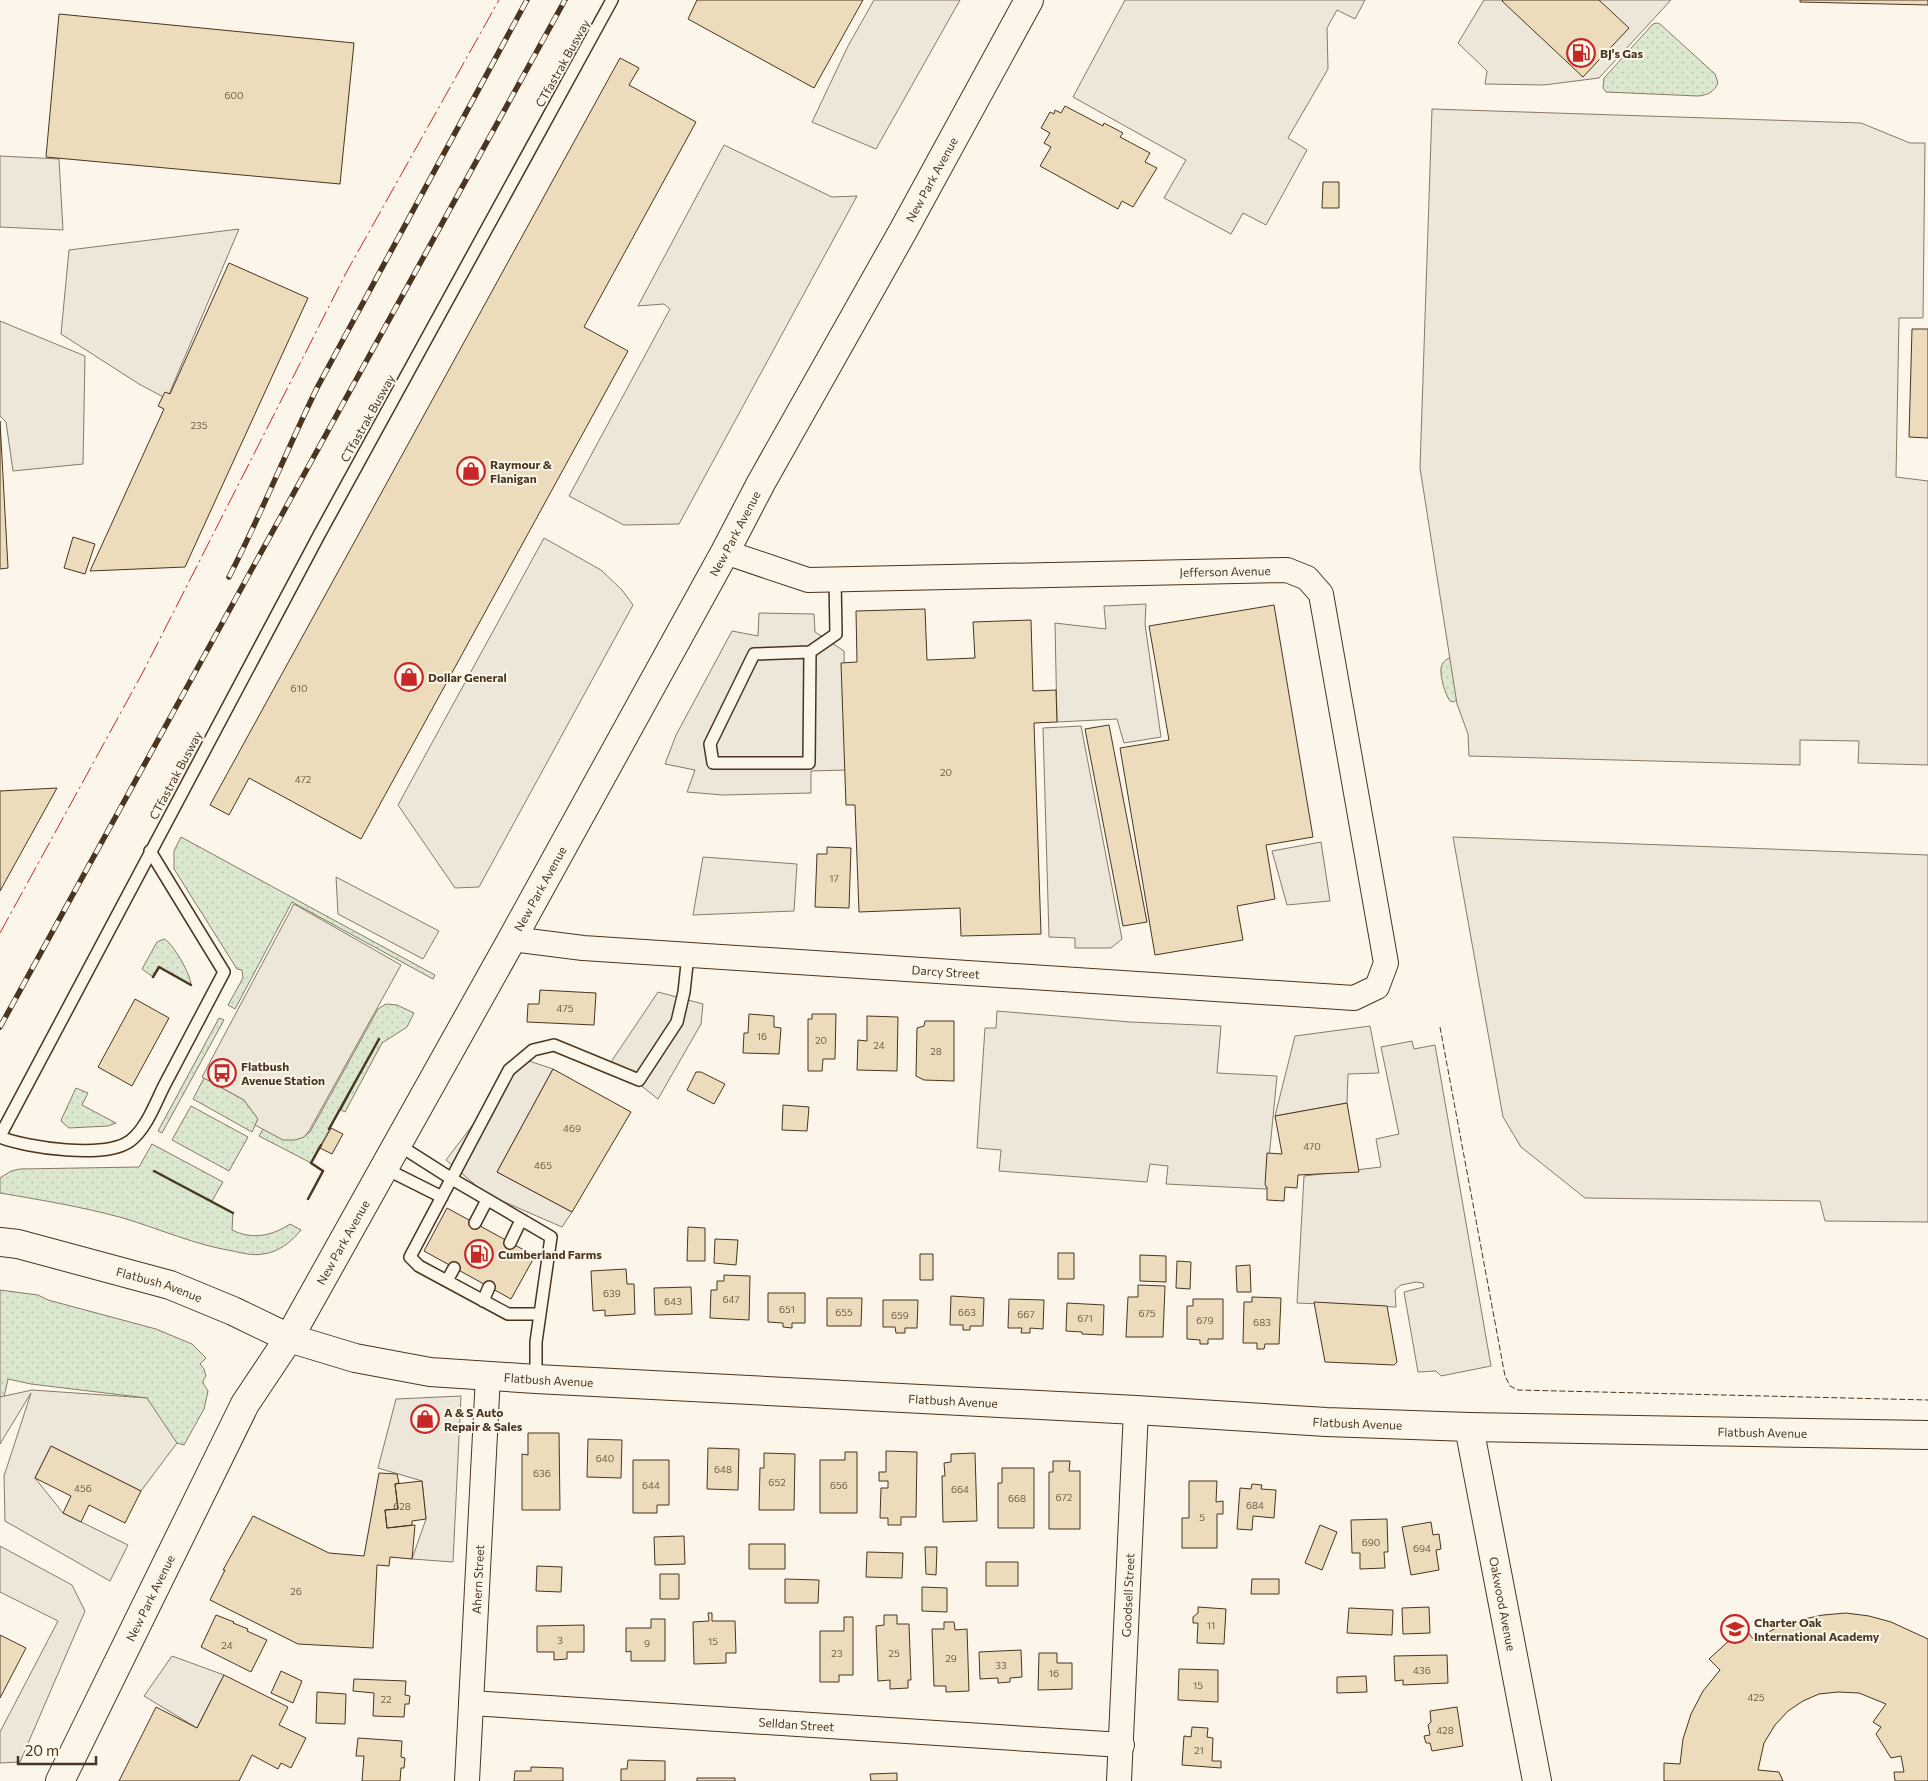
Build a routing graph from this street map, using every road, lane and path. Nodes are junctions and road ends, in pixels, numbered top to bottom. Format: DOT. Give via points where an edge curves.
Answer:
graph roads {
  1 [pos="612,0"];
  2 [pos="1028,0"];
  3 [pos="725,552"];
  4 [pos="835,579"];
  5 [pos="810,652"];
  6 [pos="150,851"];
  7 [pos="512,940"];
  8 [pos="688,955"];
  9 [pos="1377,987"];
  10 [pos="0,1137"];
  11 [pos="397,1144"];
  12 [pos="384,1168"];
  13 [pos="452,1179"];
  14 [pos="442,1197"];
  15 [pos="487,1200"];
  16 [pos="521,1220"];
  17 [pos="475,1223"];
  18 [pos="9,1243"];
  19 [pos="510,1243"];
  20 [pos="454,1268"];
  21 [pos="447,1281"];
  22 [pos="489,1287"];
  23 [pos="483,1301"];
  24 [pos="540,1314"];
  25 [pos="289,1338"];
  26 [pos="488,1376"];
  27 [pos="536,1379"];
  28 [pos="1136,1410"];
  29 [pos="1469,1427"];
  30 [pos="1928,1435"];
  31 [pos="471,1703"];
  32 [pos="1122,1745"];
  33 [pos="60,1781"];
  34 [pos="467,1781"];
  35 [pos="1119,1781"];
  36 [pos="1537,1781"];
  1 -- 6 [label="lane, CTfastrak Busway"];
  2 -- 3 [label="street, New Park Avenue"];
  3 -- 4 [label="street, Jefferson Avenue" via="808,580"];
  3 -- 7 [label="street, New Park Avenue"];
  4 -- 5 [label="lane" via="836,634"];
  4 -- 9 [label="street, Jefferson Avenue" via="1287,570 1307,578 1320,594 1386,963"];
  5 -- 5 [label="lane" via="809,763 713,763 710,744 754,654"];
  6 -- 10 [label="lane, CTfastrak Busway"];
  6 -- 10 [label="lane, CTfastrak Busway" via="224,972 220,980 145,1123 129,1142 93,1150 51,1149"];
  7 -- 8 [label="street, Darcy Street"];
  7 -- 11 [label="street, New Park Avenue"];
  8 -- 9 [label="street, Darcy Street" via="1354,998"];
  8 -- 13 [label="lane" via="677,1022 639,1080 554,1045 533,1050 509,1070"];
  11 -- 12 [label="street, New Park Avenue"];
  11 -- 13 [label="lane"];
  12 -- 14 [label="lane"];
  12 -- 25 [label="street, New Park Avenue"];
  13 -- 14 [label="lane"];
  13 -- 15 [label="lane"];
  14 -- 21 [label="lane" via="410,1257 418,1266"];
  15 -- 16 [label="lane"];
  15 -- 17 [label="lane"];
  16 -- 19 [label="lane"];
  16 -- 24 [label="lane" via="550,1237"];
  18 -- 25 [label="street, Flatbush Avenue" via="170,1285"];
  20 -- 21 [label="lane"];
  21 -- 23 [label="lane"];
  22 -- 23 [label="lane"];
  23 -- 24 [label="lane" via="508,1314"];
  24 -- 27 [label="lane"];
  25 -- 26 [label="street, Flatbush Avenue" via="355,1358 430,1372"];
  25 -- 33 [label="street, New Park Avenue" via="245,1404"];
  26 -- 27 [label="street, Flatbush Avenue"];
  26 -- 31 [label="street, Ahern Street"];
  27 -- 28 [label="street, Flatbush Avenue"];
  28 -- 29 [label="street, Flatbush Avenue"];
  28 -- 32 [label="street, Goodsell Street"];
  29 -- 30 [label="street, Flatbush Avenue"];
  29 -- 36 [label="street, Oakwood Avenue"];
  31 -- 32 [label="street, Selldan Street"];
  31 -- 34 [label="street, Ahern Street"];
  32 -- 35 [label="street, Goodsell Street"];
}
